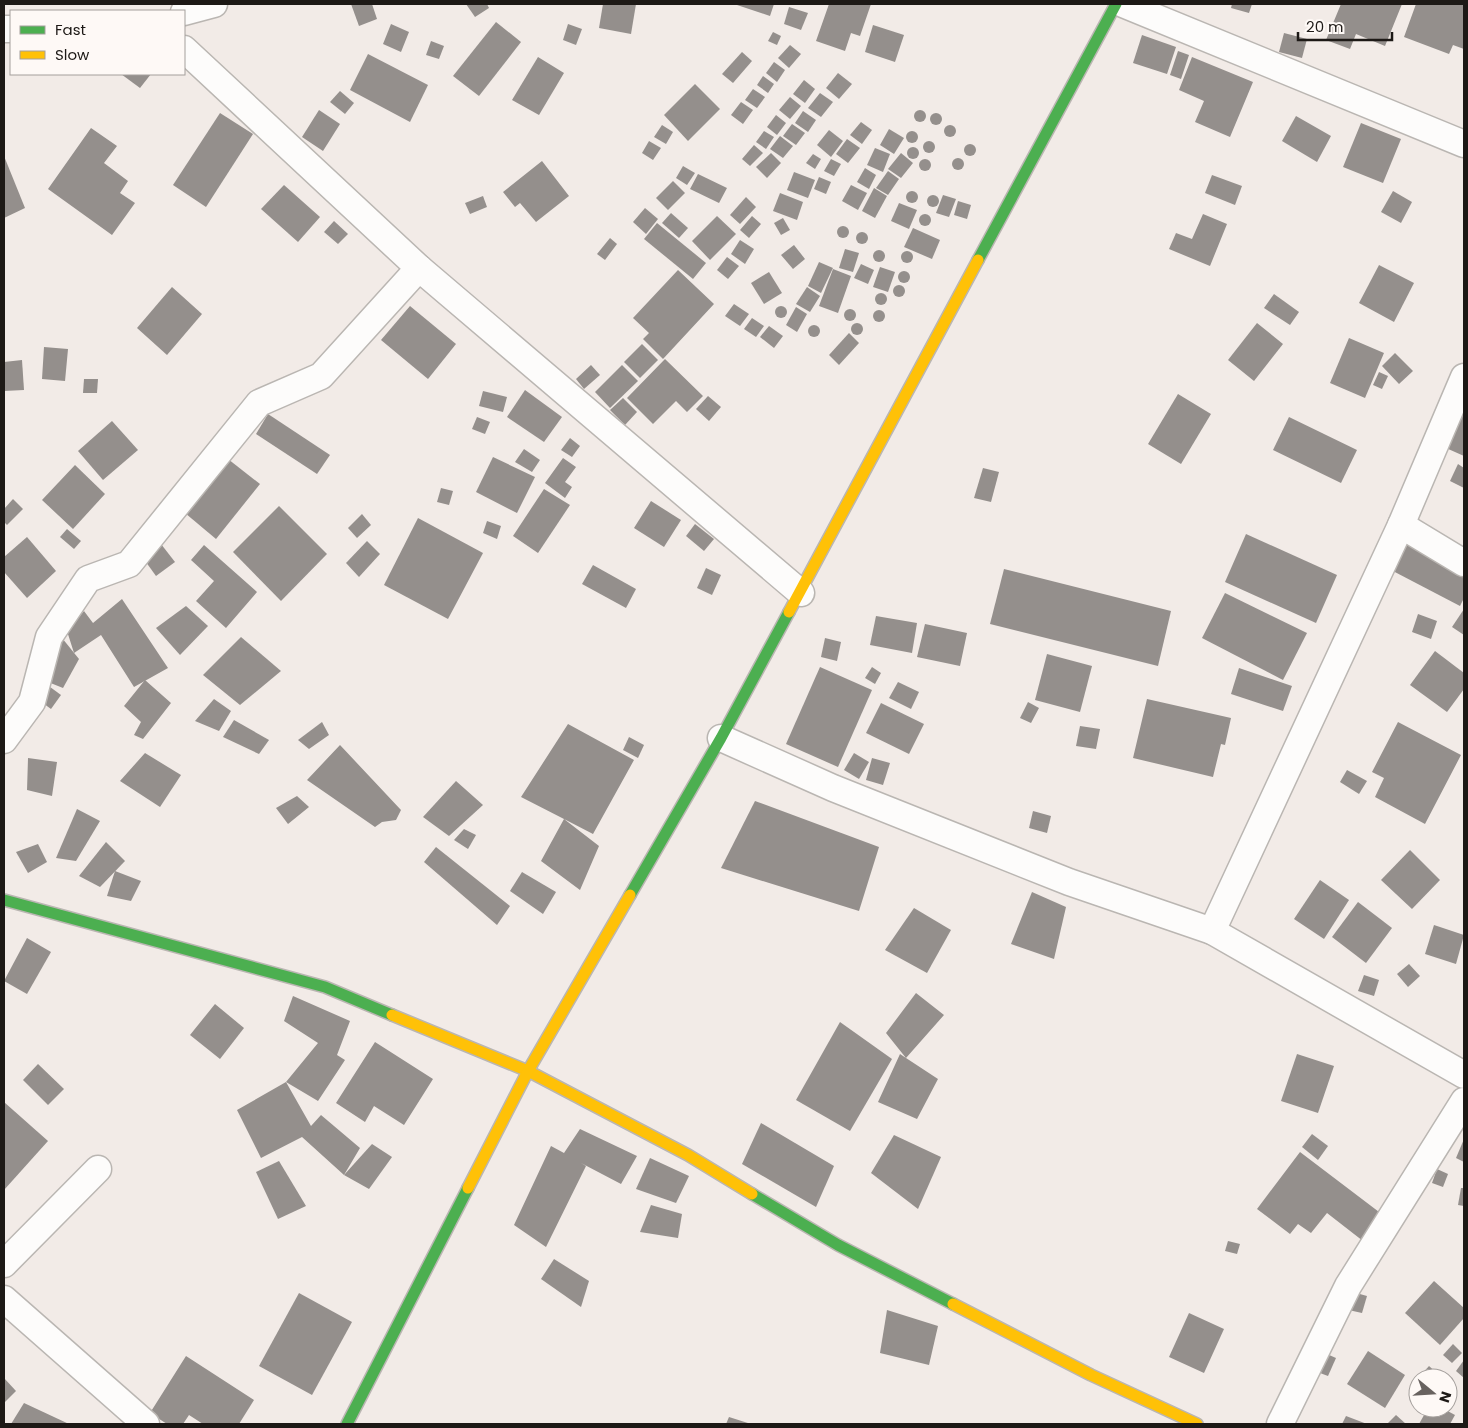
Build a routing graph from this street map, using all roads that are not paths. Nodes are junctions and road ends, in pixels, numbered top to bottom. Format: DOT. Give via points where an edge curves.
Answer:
graph roads {
  1 [pos="214,4"];
  2 [pos="1116,4"];
  3 [pos="1123,4"];
  4 [pos="185,12"];
  5 [pos="185,50"];
  6 [pos="1464,144"];
  7 [pos="419,268"];
  8 [pos="1464,377"];
  9 [pos="1401,525"];
  10 [pos="1464,563"];
  11 [pos="801,593"];
  12 [pos="721,738"];
  13 [pos="4,740"];
  14 [pos="4,900"];
  15 [pos="1212,931"];
  16 [pos="528,1071"];
  17 [pos="1464,1075"];
  18 [pos="1464,1102"];
  19 [pos="98,1169"];
  20 [pos="4,1264"];
  21 [pos="4,1299"];
  22 [pos="146,1424"];
  23 [pos="347,1424"];
  24 [pos="1198,1424"];
  25 [pos="1280,1424"];
  1 -- 4 [label="street"];
  2 -- 11 [label="street"];
  3 -- 6 [label="street"];
  5 -- 7 [label="street"];
  7 -- 11 [label="street"];
  7 -- 13 [label="street" via="322,376 259,403 128,564 88,579 49,636 32,702"];
  8 -- 9 [label="street"];
  9 -- 10 [label="street"];
  9 -- 15 [label="street"];
  11 -- 12 [label="street"];
  12 -- 15 [label="street" via="833,788 1069,882"];
  12 -- 16 [label="street"];
  14 -- 16 [label="street" via="325,987"];
  15 -- 17 [label="street"];
  16 -- 23 [label="street"];
  16 -- 24 [label="street" via="688,1155 838,1245 1091,1375"];
  18 -- 25 [label="street" via="1348,1286"];
  19 -- 20 [label="street"];
  21 -- 22 [label="street"];
}
